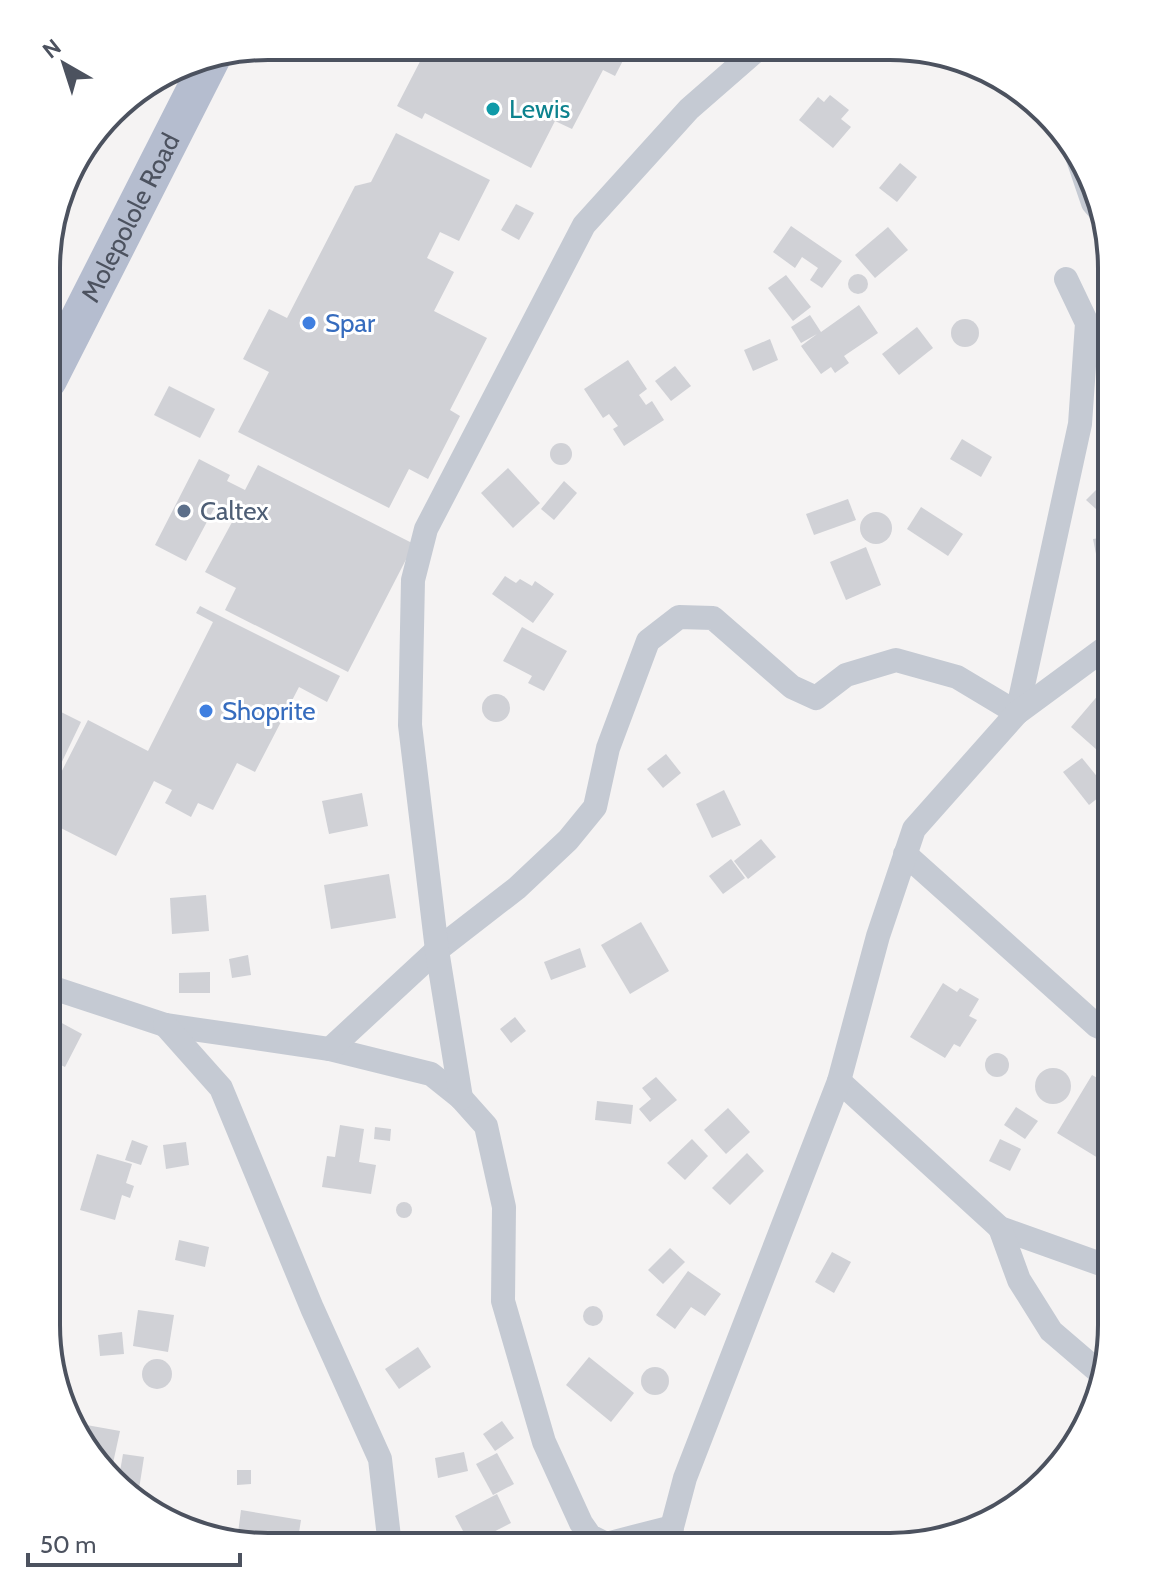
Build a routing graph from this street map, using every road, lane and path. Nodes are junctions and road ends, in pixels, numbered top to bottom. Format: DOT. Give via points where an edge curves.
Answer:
graph roads {
  1 [pos="745,60"];
  2 [pos="205,70"];
  3 [pos="1066,279"];
  4 [pos="60,356"];
  5 [pos="1098,653"];
  6 [pos="1017,713"];
  7 [pos="905,854"];
  8 [pos="437,950"];
  9 [pos="60,990"];
  10 [pos="165,1025"];
  11 [pos="1098,1026"];
  12 [pos="330,1049"];
  13 [pos="839,1081"];
  14 [pos="461,1098"];
  15 [pos="1000,1228"];
  16 [pos="1098,1263"];
  17 [pos="1094,1368"];
  18 [pos="389,1533"];
  19 [pos="588,1533"];
  20 [pos="671,1533"];
  1 -- 8 [label="street" via="689,109 584,225 426,529 413,580 410,725"];
  2 -- 4 [label="main road, Molepolole Road"];
  3 -- 6 [label="street" via="1087,323 1080,424"];
  5 -- 6 [label="street"];
  6 -- 7 [label="street" via="914,829"];
  6 -- 8 [label="street" via="957,677 896,660 846,675 816,698 792,687 713,618 679,617 648,641 608,748 595,807 517,888"];
  7 -- 11 [label="street"];
  7 -- 13 [label="street"];
  8 -- 12 [label="street"];
  8 -- 14 [label="street"];
  9 -- 10 [label="street"];
  10 -- 12 [label="street"];
  10 -- 18 [label="street" via="221,1088 380,1459"];
  12 -- 14 [label="street" via="431,1074"];
  13 -- 15 [label="street"];
  13 -- 20 [label="street" via="685,1478"];
  14 -- 19 [label="street" via="486,1126 504,1207 503,1301 544,1442"];
  15 -- 16 [label="street"];
  15 -- 17 [label="street" via="1019,1280 1051,1331"];
}
